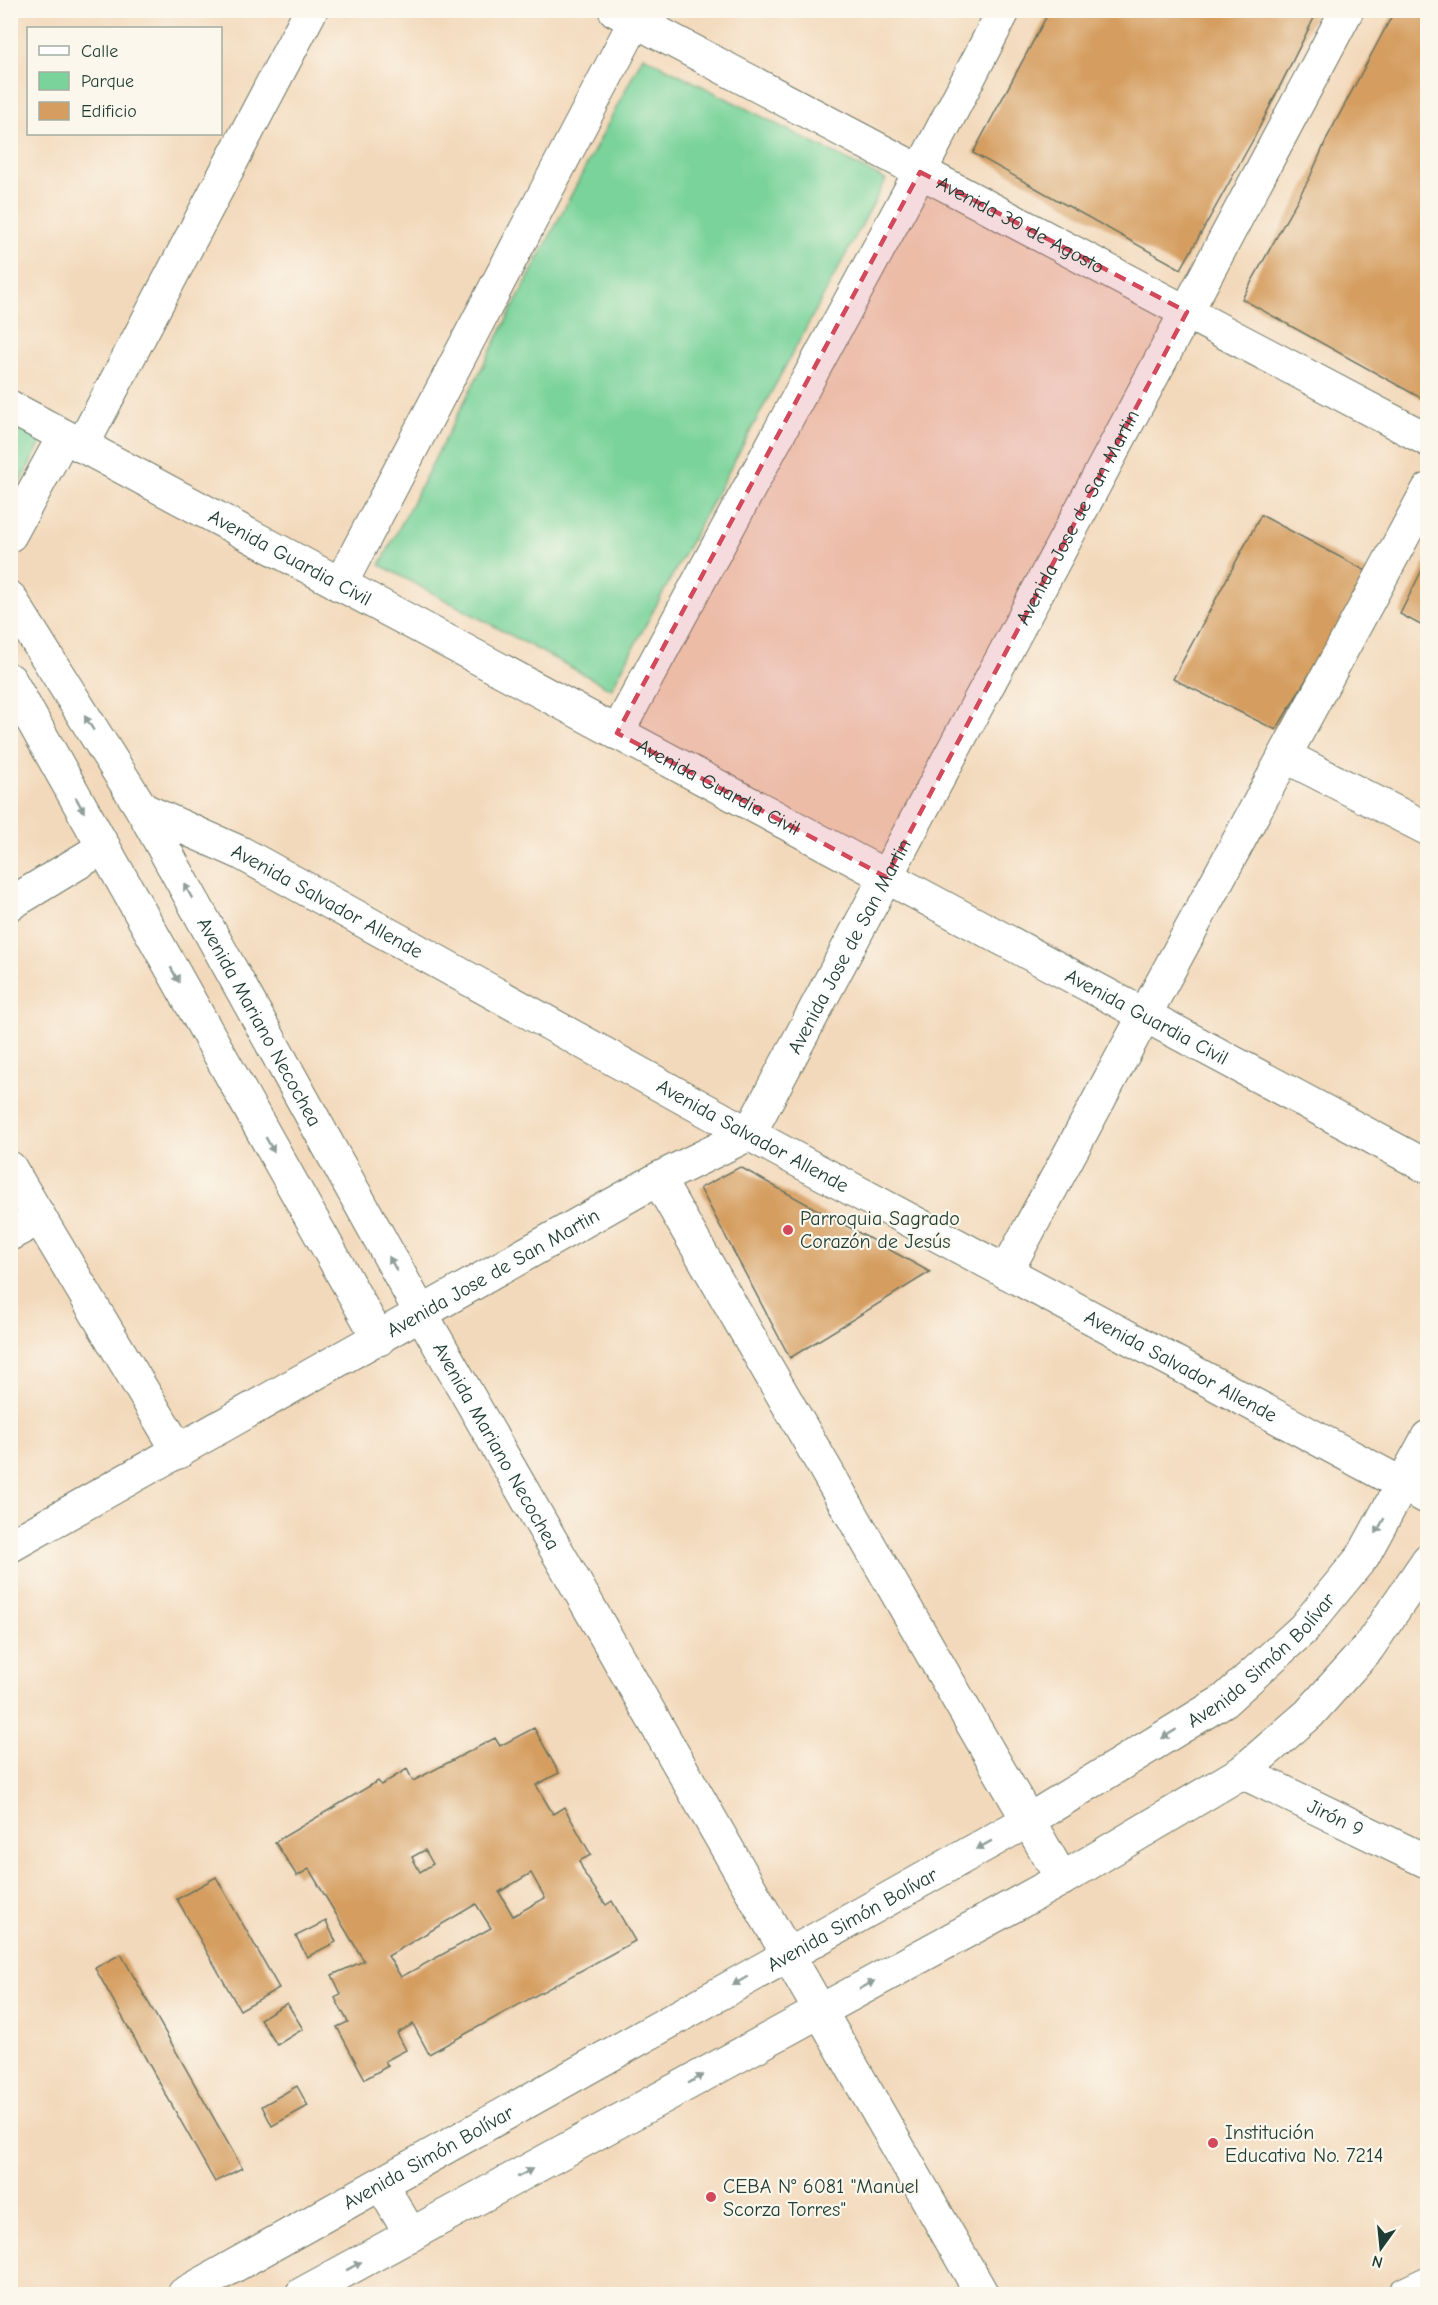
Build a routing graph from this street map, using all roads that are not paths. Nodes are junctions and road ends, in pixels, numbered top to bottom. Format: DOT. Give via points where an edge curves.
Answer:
graph roads {
  1 [pos="310,10"];
  2 [pos="1004,10"];
  3 [pos="1347,10"];
  4 [pos="625,16"];
  5 [pos="920,172"];
  6 [pos="1187,312"];
  7 [pos="10,407"];
  8 [pos="1428,440"];
  9 [pos="73,441"];
  10 [pos="1428,490"];
  11 [pos="10,535"];
  12 [pos="340,585"];
  13 [pos="10,598"];
  14 [pos="10,680"];
  15 [pos="616,733"];
  16 [pos="1285,756"];
  17 [pos="142,809"];
  18 [pos="1428,830"];
  19 [pos="104,847"];
  20 [pos="886,877"];
  21 [pos="10,904"];
  22 [pos="1145,1015"];
  23 [pos="749,1134"];
  24 [pos="1428,1167"];
  25 [pos="10,1168"];
  26 [pos="658,1179"];
  27 [pos="40,1218"];
  28 [pos="10,1234"];
  29 [pos="1006,1272"];
  30 [pos="422,1315"];
  31 [pos="379,1340"];
  32 [pos="1428,1437"];
  33 [pos="179,1452"];
  34 [pos="1415,1492"];
  35 [pos="10,1546"];
  36 [pos="1428,1560"];
  37 [pos="1242,1772"];
  38 [pos="1029,1820"];
  39 [pos="1428,1862"];
  40 [pos="1062,1879"];
  41 [pos="788,1954"];
  42 [pos="820,2011"];
  43 [pos="381,2184"];
  44 [pos="411,2235"];
  45 [pos="1428,2283"];
  46 [pos="184,2295"];
  47 [pos="302,2295"];
  48 [pos="982,2295"];
  49 [pos="1406,2295"];
  1 -- 9 [label="street"];
  2 -- 5 [label="street"];
  3 -- 6 [label="street, Avenida Jose de San Martin"];
  4 -- 5 [label="street, Avenida 30 de Agosto"];
  4 -- 12 [label="street"];
  5 -- 6 [label="street, Avenida 30 de Agosto"];
  5 -- 15 [label="street"];
  6 -- 8 [label="street, Avenida 30 de Agosto"];
  6 -- 20 [label="street, Avenida Jose de San Martin"];
  7 -- 9 [label="street, Avenida Guardia Civil"];
  9 -- 11 [label="street"];
  9 -- 12 [label="street, Avenida Guardia Civil"];
  10 -- 16 [label="street"];
  12 -- 15 [label="street, Avenida Guardia Civil"];
  17 -- 13 [label="street, Avenida Mariano Necochea, one-way"];
  14 -- 19 [label="street, one-way"];
  15 -- 20 [label="street, Avenida Guardia Civil"];
  16 -- 18 [label="street"];
  16 -- 22 [label="street"];
  17 -- 23 [label="street, Avenida Salvador Allende" via="240,853"];
  30 -- 17 [label="street, Avenida Mariano Necochea, one-way"];
  19 -- 21 [label="street"];
  19 -- 31 [label="street, one-way"];
  20 -- 22 [label="street, Avenida Guardia Civil"];
  20 -- 23 [label="street, Avenida Jose de San Martin"];
  22 -- 24 [label="street, Avenida Guardia Civil"];
  22 -- 29 [label="street"];
  23 -- 26 [label="street, Avenida Jose de San Martin"];
  23 -- 29 [label="street, Avenida Salvador Allende"];
  25 -- 27 [label="street"];
  26 -- 30 [label="street, Avenida Jose de San Martin"];
  26 -- 38 [label="street"];
  27 -- 28 [label="street"];
  27 -- 33 [label="street"];
  29 -- 34 [label="street, Avenida Salvador Allende"];
  30 -- 31 [label="street, Avenida Jose de San Martin"];
  30 -- 41 [label="street, Avenida Mariano Necochea"];
  31 -- 33 [label="street, Avenida Jose de San Martin"];
  32 -- 34 [label="street, Avenida Simón Bolívar"];
  33 -- 35 [label="street, Avenida Jose de San Martin"];
  34 -- 38 [label="street, Avenida Simón Bolívar, one-way" via="1303,1629 1225,1700"];
  36 -- 37 [label="street" via="1368,1648 1309,1714"];
  37 -- 39 [label="street, Jirón 9"];
  37 -- 40 [label="street"];
  38 -- 40 [label="street"];
  38 -- 41 [label="street, Avenida Simón Bolívar, one-way"];
  42 -- 40 [label="street, one-way"];
  41 -- 42 [label="street, Avenida Mariano Necochea"];
  41 -- 43 [label="street, Avenida Simón Bolívar, one-way"];
  44 -- 42 [label="street, one-way"];
  42 -- 48 [label="street, Avenida Mariano Necochea"];
  43 -- 44 [label="street"];
  43 -- 46 [label="street, Avenida Simón Bolívar"];
  47 -- 44 [label="street, one-way"];
  45 -- 49 [label="street"];
}
